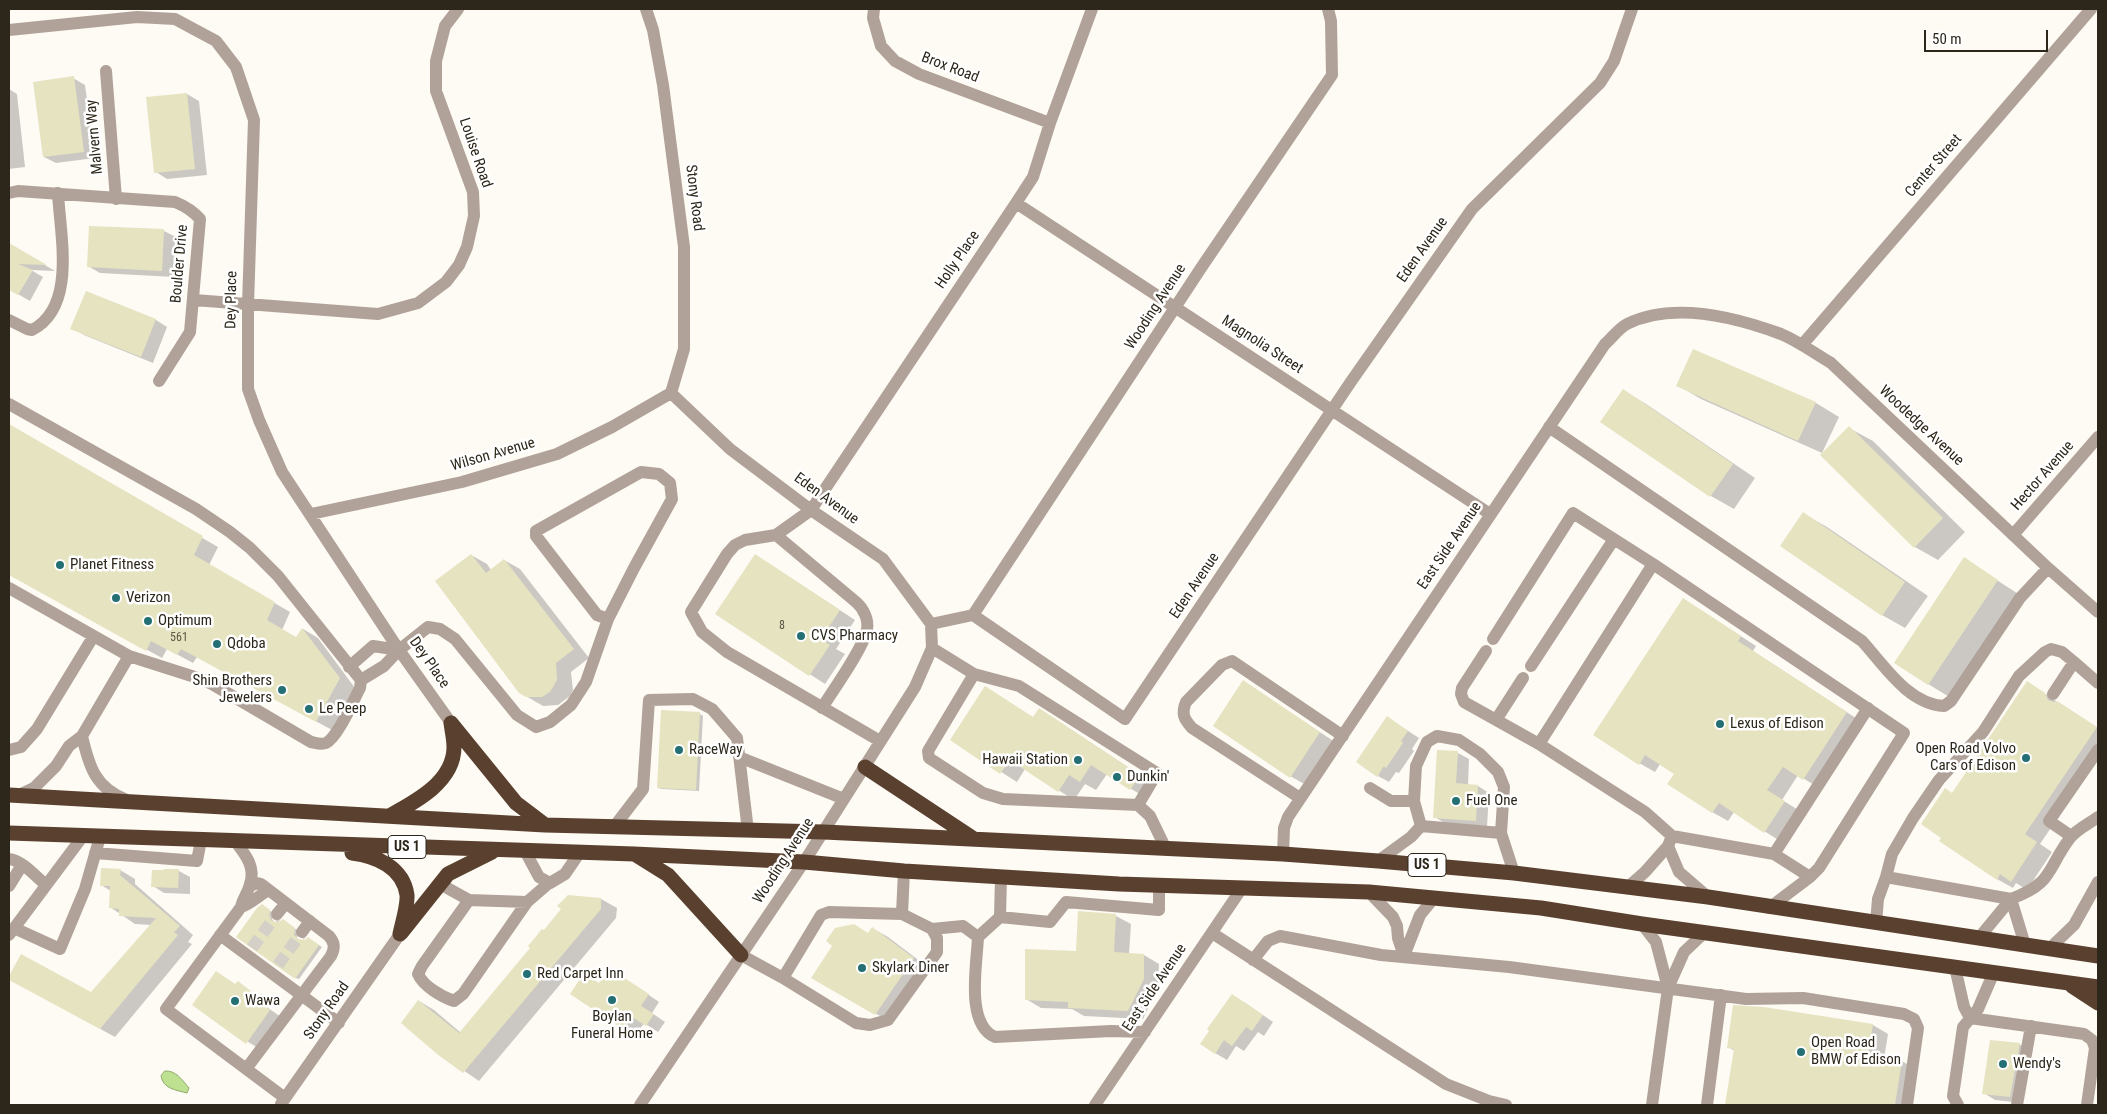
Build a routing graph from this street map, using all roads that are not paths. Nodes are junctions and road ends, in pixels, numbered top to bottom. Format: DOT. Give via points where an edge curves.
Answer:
graph roads {
  1 [pos="458,9"];
  2 [pos="646,9"];
  3 [pos="874,9"];
  4 [pos="1092,9"];
  5 [pos="1328,9"];
  6 [pos="1632,9"];
  7 [pos="2091,9"];
  8 [pos="9,30"];
  9 [pos="106,71"];
  10 [pos="1050,123"];
  11 [pos="9,192"];
  12 [pos="58,193"];
  13 [pos="116,199"];
  14 [pos="1016,204"];
  15 [pos="194,300"];
  16 [pos="248,305"];
  17 [pos="1174,308"];
  18 [pos="1694,312"];
  19 [pos="9,320"];
  20 [pos="1802,345"];
  21 [pos="159,381"];
  22 [pos="671,393"];
  23 [pos="9,404"];
  24 [pos="1332,410"];
  25 [pos="1549,427"];
  26 [pos="2098,437"];
  27 [pos="811,510"];
  28 [pos="311,514"];
  29 [pos="1490,514"];
  30 [pos="776,535"];
  31 [pos="2013,535"];
  32 [pos="1614,539"];
  33 [pos="1653,564"];
  34 [pos="2048,568"];
  35 [pos="9,588"];
  36 [pos="2098,612"];
  37 [pos="973,615"];
  38 [pos="608,619"];
  39 [pos="931,624"];
  40 [pos="93,637"];
  41 [pos="1493,639"];
  42 [pos="932,648"];
  43 [pos="399,650"];
  44 [pos="1486,651"];
  45 [pos="129,656"];
  46 [pos="2074,662"];
  47 [pos="1531,666"];
  48 [pos="349,667"];
  49 [pos="974,674"];
  50 [pos="1523,678"];
  51 [pos="361,680"];
  52 [pos="2098,683"];
  53 [pos="2053,694"];
  54 [pos="822,708"];
  55 [pos="1868,708"];
  56 [pos="1496,720"];
  57 [pos="451,723"];
  58 [pos="82,736"];
  59 [pos="1343,736"];
  60 [pos="880,741"];
  61 [pos="1538,744"];
  62 [pos="9,750"];
  63 [pos="2098,750"];
  64 [pos="739,757"];
  65 [pos="865,767"];
  66 [pos="1370,788"];
  67 [pos="13,795"];
  68 [pos="1300,798"];
  69 [pos="844,799"];
  70 [pos="1414,801"];
  71 [pos="132,802"];
  72 [pos="1138,805"];
  73 [pos="389,815"];
  74 [pos="2098,817"];
  75 [pos="545,825"];
  76 [pos="1421,826"];
  77 [pos="614,827"];
  78 [pos="748,830"];
  79 [pos="824,832"];
  80 [pos="9,833"];
  81 [pos="1501,833"];
  82 [pos="83,836"];
  83 [pos="2071,836"];
  84 [pos="100,837"];
  85 [pos="201,840"];
  86 [pos="975,840"];
  87 [pos="235,841"];
  88 [pos="1670,841"];
  89 [pos="288,843"];
  90 [pos="1166,849"];
  91 [pos="496,850"];
  92 [pos="524,851"];
  93 [pos="580,852"];
  94 [pos="95,853"];
  95 [pos="634,854"];
  96 [pos="1283,854"];
  97 [pos="1774,854"];
  98 [pos="9,859"];
  99 [pos="1378,861"];
  100 [pos="804,862"];
  101 [pos="22,865"];
  102 [pos="904,871"];
  103 [pos="1514,873"];
  104 [pos="1001,877"];
  105 [pos="1810,877"];
  106 [pos="1886,877"];
  107 [pos="2098,882"];
  108 [pos="549,883"];
  109 [pos="440,884"];
  110 [pos="46,885"];
  111 [pos="1159,885"];
  112 [pos="9,886"];
  113 [pos="250,886"];
  114 [pos="1628,887"];
  115 [pos="1242,888"];
  116 [pos="269,890"];
  117 [pos="1369,892"];
  118 [pos="1708,897"];
  119 [pos="1434,898"];
  120 [pos="2011,899"];
  121 [pos="469,900"];
  122 [pos="527,902"];
  123 [pos="286,903"];
  124 [pos="241,906"];
  125 [pos="1769,908"];
  126 [pos="277,914"];
  127 [pos="902,914"];
  128 [pos="1000,917"];
  129 [pos="310,921"];
  130 [pos="1876,923"];
  131 [pos="1642,924"];
  132 [pos="12,925"];
  133 [pos="932,929"];
  134 [pos="302,932"];
  135 [pos="1212,933"];
  136 [pos="1704,933"];
  137 [pos="400,934"];
  138 [pos="220,935"];
  139 [pos="978,937"];
  140 [pos="1978,939"];
  141 [pos="2025,945"];
  142 [pos="2049,949"];
  143 [pos="741,955"];
  144 [pos="1404,956"];
  145 [pos="2098,956"];
  146 [pos="1253,960"];
  147 [pos="1955,967"];
  148 [pos="1994,972"];
  149 [pos="783,978"];
  150 [pos="2066,982"];
  151 [pos="2098,987"];
  152 [pos="1668,988"];
  153 [pos="302,995"];
  154 [pos="1721,995"];
  155 [pos="2098,1003"];
  156 [pos="1970,1018"];
  157 [pos="339,1023"];
  158 [pos="2030,1026"];
  159 [pos="1145,1032"];
  160 [pos="246,1069"];
  161 [pos="283,1102"];
  162 [pos="640,1105"];
  163 [pos="1095,1105"];
  164 [pos="1506,1105"];
  165 [pos="1652,1105"];
  166 [pos="1707,1105"];
  167 [pos="1907,1105"];
  168 [pos="1958,1105"];
  169 [pos="2017,1105"];
  170 [pos="2087,1105"];
  1 -- 16 [label="street, Louise Road" via="445,26 436,61 436,91 473,192 474,216 459,265 446,282 418,303 378,314"];
  2 -- 22 [label="street, Stony Road" via="663,85 684,247 684,349"];
  3 -- 10 [label="street, Brox Road" via="872,18 881,46 894,62"];
  4 -- 10 [label="street, Holly Place"];
  5 -- 17 [label="street, Wooding Avenue" via="1332,75"];
  6 -- 24 [label="street, Eden Avenue" via="1614,61 1600,83 1472,209"];
  7 -- 20 [label="street, Center Street"];
  8 -- 16 [label="street, Dey Place" via="137,17 175,19 216,41 236,67 254,120"];
  9 -- 13 [label="street, Malvern Way"];
  10 -- 14 [label="street, Holly Place" via="1033,177"];
  11 -- 12 [label="street, Boulder Drive"];
  12 -- 13 [label="street, Boulder Drive"];
  12 -- 19 [label="street" via="63,276 58,302 49,317 32,330"];
  13 -- 15 [label="street, Boulder Drive" via="175,202 200,219"];
  14 -- 17 [label="street, Magnolia Street"];
  14 -- 27 [label="street, Holly Place"];
  15 -- 16 [label="street, Louise Road"];
  15 -- 21 [label="street, Boulder Drive" via="190,332"];
  16 -- 28 [label="street, Dey Place" via="248,389 282,472"];
  17 -- 24 [label="street, Magnolia Street"];
  17 -- 37 [label="street, Wooding Avenue"];
  18 -- 20 [label="street, Woodedge Avenue" via="1781,334"];
  18 -- 25 [label="street, East Side Avenue" via="1648,316 1626,324 1605,344"];
  20 -- 31 [label="street, Woodedge Avenue" via="1830,363"];
  22 -- 27 [label="street, Eden Avenue" via="730,448"];
  22 -- 28 [label="street, Wilson Avenue" via="558,454 462,482"];
  23 -- 48 [label="street" via="196,509 230,532 278,576"];
  24 -- 29 [label="street, Magnolia Street"];
  24 -- 37 [label="street, Eden Avenue" via="1125,719"];
  25 -- 29 [label="street, East Side Avenue"];
  25 -- 34 [label="street" via="1862,641 1895,680 1935,706 1944,706 1950,701 2020,598"];
  26 -- 31 [label="street, Hector Avenue"];
  27 -- 30 [label="street"];
  27 -- 39 [label="street, Eden Avenue" via="883,559"];
  28 -- 43 [label="street, Dey Place"];
  29 -- 59 [label="street, East Side Avenue"];
  30 -- 54 [label="street" via="856,602 867,621 868,628 857,650"];
  30 -- 54 [label="street" via="735,545 691,612 702,632 727,652"];
  31 -- 34 [label="street, Woodedge Avenue"];
  32 -- 33 [label="street"];
  32 -- 41 [label="street" via="1573,513"];
  32 -- 47 [label="street"];
  33 -- 55 [label="street"];
  33 -- 61 [label="street"];
  34 -- 36 [label="street, Woodedge Avenue"];
  35 -- 40 [label="street"];
  37 -- 39 [label="street"];
  38 -- 38 [label="street" via="672,499 670,482 659,474 641,472 536,531 536,536 597,615"];
  38 -- 43 [label="street" via="586,682 571,705 550,722 536,726 516,715 455,639 440,629 428,627"];
  39 -- 42 [label="street, Wooding Avenue"];
  40 -- 45 [label="street"];
  40 -- 62 [label="street" via="37,729 21,747"];
  42 -- 49 [label="street"];
  42 -- 60 [label="street, Wooding Avenue" via="915,687"];
  43 -- 48 [label="street" via="373,646"];
  43 -- 51 [label="street" via="384,666"];
  43 -- 57 [label="street, Dey Place"];
  44 -- 56 [label="street" via="1462,688 1461,697 1466,704"];
  45 -- 51 [label="street" via="201,679 321,745 336,732 360,688"];
  45 -- 58 [label="street"];
  46 -- 52 [label="street"];
  46 -- 53 [label="street"];
  46 -- 106 [label="street" via="2062,652 2051,649 2019,676 1983,732 1940,780 1913,818 1892,854"];
  48 -- 51 [label="street"];
  49 -- 72 [label="street" via="1019,686 1157,773"];
  49 -- 72 [label="street" via="928,752 929,758 982,793 1003,799"];
  50 -- 56 [label="street"];
  54 -- 60 [label="street"];
  55 -- 97 [label="street"];
  55 -- 105 [label="street" via="1904,732 1819,868"];
  56 -- 61 [label="street"];
  57 -- 73 [label="highway" via="454,748 443,778 413,803"];
  57 -- 75 [label="highway" via="516,803"];
  58 -- 67 [label="street" via="69,746 56,766 34,788"];
  58 -- 71 [label="street" via="89,764 99,781 117,796"];
  59 -- 68 [label="street, East Side Avenue"];
  59 -- 68 [label="street" via="1232,661 1222,665 1186,702 1184,717 1192,728"];
  60 -- 65 [label="street, Wooding Avenue"];
  61 -- 88 [label="street" via="1645,812"];
  63 -- 83 [label="street" via="2049,821"];
  64 -- 69 [label="street"];
  64 -- 77 [label="street" via="737,738 712,710 693,699 648,700 643,789"];
  64 -- 78 [label="street"];
  65 -- 69 [label="street, Wooding Avenue"];
  65 -- 86 [label="highway"];
  66 -- 70 [label="street" via="1391,801"];
  67 -- 71 [label="highway, US 1"];
  68 -- 96 [label="street, East Side Avenue" via="1285,823"];
  69 -- 79 [label="street, Wooding Avenue"];
  70 -- 76 [label="street"];
  70 -- 81 [label="street" via="1416,766 1427,742 1437,736 1460,740 1498,772 1504,787"];
  71 -- 73 [label="highway, US 1"];
  72 -- 90 [label="street" via="1150,816"];
  73 -- 75 [label="highway, US 1"];
  74 -- 83 [label="street"];
  75 -- 77 [label="highway, US 1"];
  76 -- 81 [label="street"];
  76 -- 99 [label="street" via="1411,838"];
  77 -- 78 [label="highway, US 1"];
  78 -- 79 [label="highway, US 1"];
  79 -- 86 [label="highway, US 1"];
  79 -- 100 [label="street, Wooding Avenue"];
  80 -- 82 [label="highway, US 1"];
  81 -- 103 [label="street"];
  82 -- 84 [label="highway, US 1"];
  82 -- 110 [label="street"];
  83 -- 120 [label="street" via="2038,887"];
  84 -- 85 [label="highway, US 1"];
  84 -- 94 [label="street"];
  85 -- 87 [label="highway, US 1"];
  85 -- 94 [label="street" via="197,861"];
  86 -- 90 [label="highway, US 1"];
  87 -- 89 [label="highway, US 1"];
  87 -- 113 [label="street" via="252,866"];
  88 -- 97 [label="street"];
  88 -- 114 [label="street"];
  88 -- 118 [label="street" via="1679,872"];
  89 -- 91 [label="highway, US 1"];
  89 -- 137 [label="highway" via="384,861 400,876 407,896"];
  90 -- 96 [label="highway, US 1"];
  91 -- 92 [label="highway, US 1"];
  91 -- 109 [label="highway" via="448,874"];
  92 -- 93 [label="highway, US 1"];
  92 -- 108 [label="street" via="539,877"];
  93 -- 95 [label="highway, US 1"];
  93 -- 108 [label="street" via="565,874"];
  94 -- 132 [label="street" via="85,889 60,949"];
  95 -- 100 [label="highway, US 1"];
  95 -- 143 [label="highway" via="668,875"];
  96 -- 99 [label="highway, US 1"];
  97 -- 105 [label="street"];
  98 -- 101 [label="street"];
  99 -- 103 [label="highway, US 1"];
  100 -- 102 [label="highway, US 1"];
  100 -- 143 [label="street, Wooding Avenue"];
  101 -- 110 [label="street"];
  101 -- 112 [label="street"];
  102 -- 104 [label="highway, US 1"];
  102 -- 127 [label="street"];
  103 -- 114 [label="highway, US 1"];
  104 -- 111 [label="highway, US 1"];
  104 -- 128 [label="street"];
  105 -- 125 [label="street"];
  106 -- 120 [label="street"];
  106 -- 130 [label="street" via="1878,900"];
  107 -- 142 [label="street" via="2074,925"];
  108 -- 122 [label="street"];
  109 -- 121 [label="street"];
  109 -- 137 [label="highway"];
  110 -- 132 [label="street"];
  111 -- 115 [label="highway, US 1"];
  111 -- 128 [label="street" via="1159,910 1066,902 1050,922"];
  113 -- 116 [label="street" via="257,883"];
  113 -- 124 [label="street"];
  114 -- 118 [label="highway, US 1"];
  115 -- 117 [label="highway, US 1"];
  115 -- 135 [label="street, East Side Avenue"];
  116 -- 123 [label="street"];
  116 -- 124 [label="street" via="259,894 250,904"];
  117 -- 119 [label="highway, US 1"];
  117 -- 144 [label="street" via="1393,917"];
  118 -- 125 [label="highway, US 1"];
  119 -- 131 [label="highway, US 1" via="1540,908"];
  119 -- 144 [label="street" via="1420,915"];
  120 -- 140 [label="street"];
  120 -- 141 [label="street"];
  121 -- 122 [label="street"];
  121 -- 122 [label="street" via="418,974 440,994 454,1000 463,994"];
  123 -- 126 [label="street"];
  123 -- 129 [label="street"];
  124 -- 138 [label="street"];
  125 -- 130 [label="highway, US 1"];
  127 -- 133 [label="street"];
  127 -- 149 [label="street" via="821,915"];
  128 -- 139 [label="street"];
  129 -- 134 [label="street"];
  129 -- 153 [label="street" via="334,941 335,949"];
  130 -- 140 [label="highway, US 1"];
  131 -- 136 [label="highway, US 1"];
  131 -- 152 [label="street" via="1656,942"];
  133 -- 139 [label="street" via="963,926"];
  133 -- 149 [label="street" via="937,938 937,952 888,1020 879,1024 856,1023"];
  135 -- 146 [label="street"];
  135 -- 159 [label="street, East Side Avenue"];
  136 -- 147 [label="highway, US 1"];
  136 -- 152 [label="street" via="1684,952"];
  137 -- 157 [label="street, Stony Road"];
  138 -- 153 [label="street" via="275,969"];
  138 -- 160 [label="street" via="166,1008"];
  139 -- 159 [label="street" via="975,995 977,1014 988,1034 995,1037"];
  140 -- 141 [label="highway, US 1"];
  141 -- 142 [label="highway, US 1"];
  142 -- 145 [label="highway, US 1"];
  143 -- 149 [label="street"];
  143 -- 162 [label="street, Wooding Avenue"];
  144 -- 146 [label="street" via="1381,955 1280,936 1268,941"];
  144 -- 152 [label="street"];
  146 -- 164 [label="street" via="1446,1084 1489,1102"];
  147 -- 148 [label="highway, US 1"];
  147 -- 156 [label="street" via="1964,1007"];
  148 -- 150 [label="highway, US 1"];
  148 -- 156 [label="street" via="1978,1009"];
  150 -- 151 [label="highway, US 1"];
  150 -- 155 [label="highway"];
  152 -- 154 [label="street"];
  152 -- 165 [label="street"];
  153 -- 157 [label="street"];
  153 -- 160 [label="street"];
  154 -- 166 [label="street"];
  154 -- 167 [label="street" via="1803,998 1910,1016 1918,1028"];
  156 -- 158 [label="street"];
  156 -- 168 [label="street" via="1963,1027 1953,1096"];
  157 -- 161 [label="street, Stony Road"];
  158 -- 169 [label="street"];
  158 -- 170 [label="street" via="2084,1034 2092,1040 2096,1048"];
  159 -- 163 [label="street, East Side Avenue"];
  160 -- 161 [label="street"];
}
